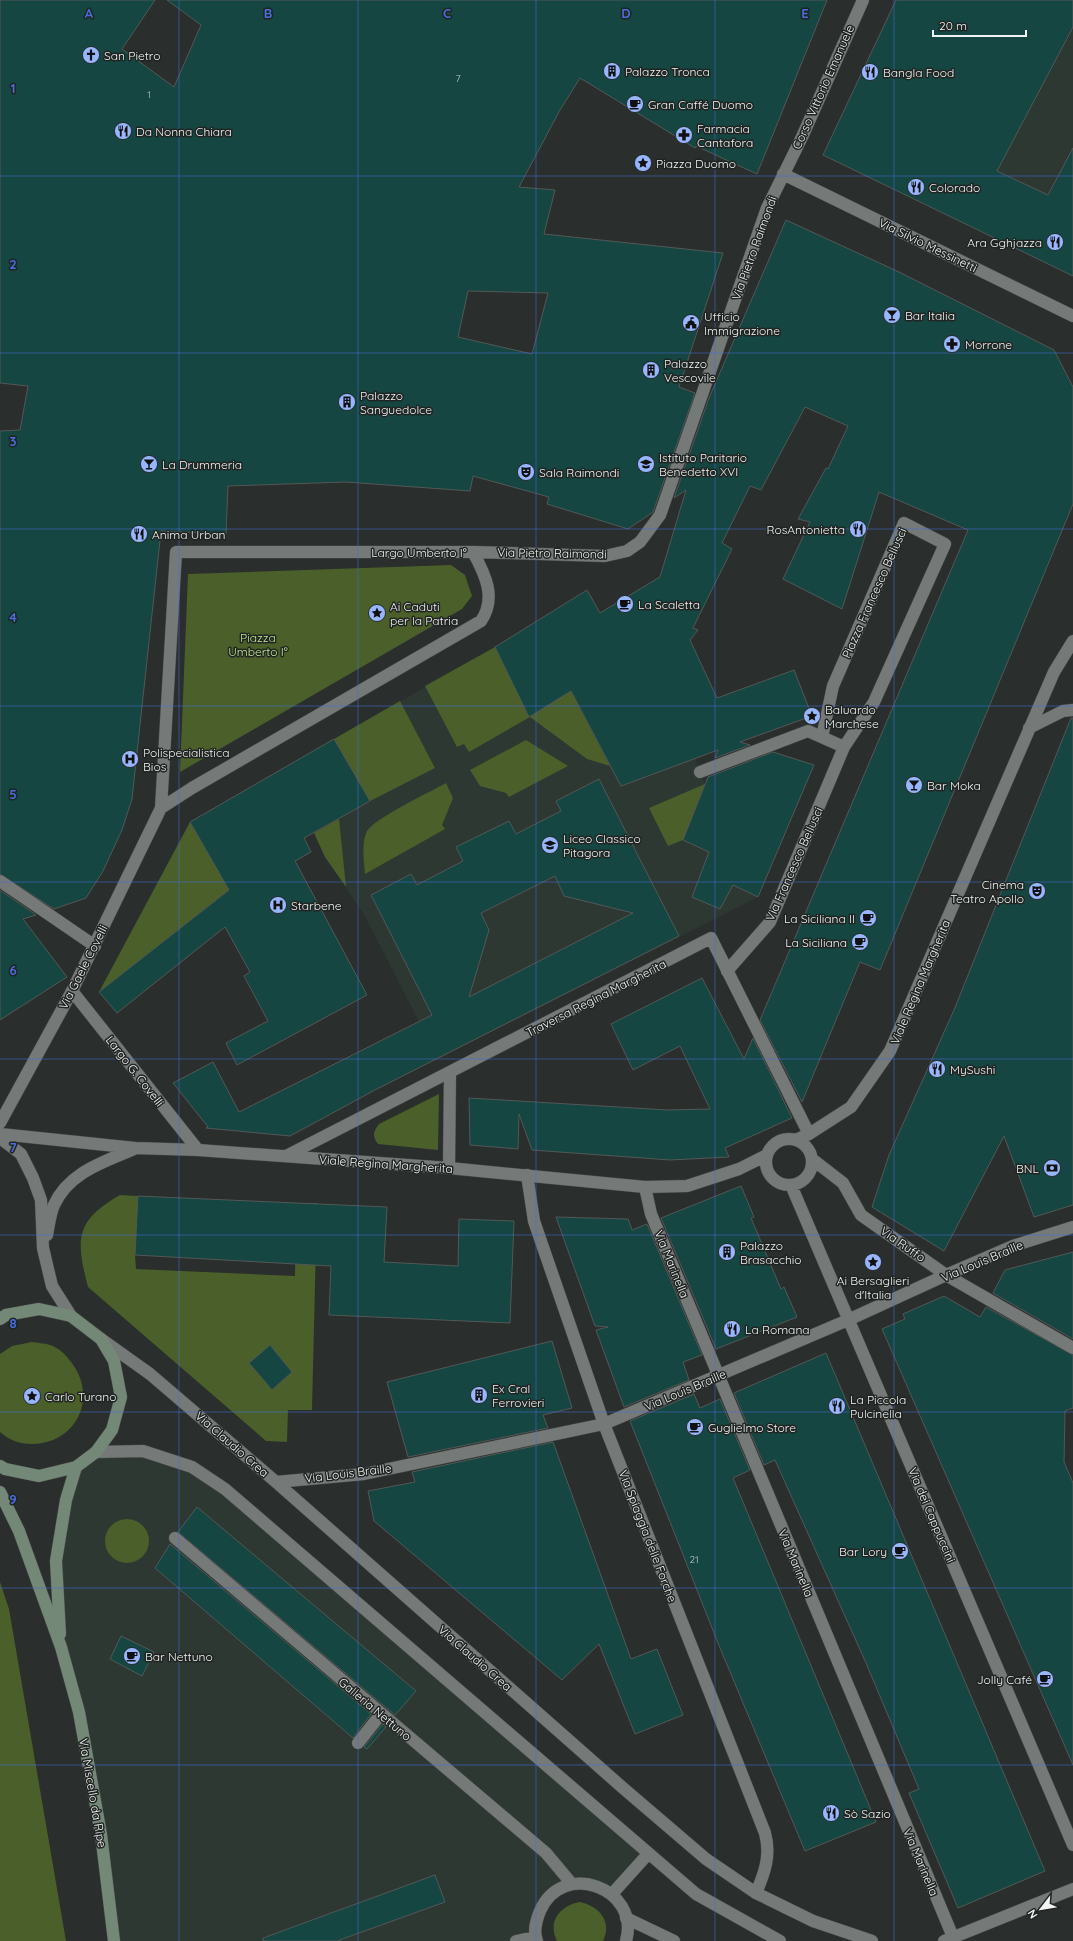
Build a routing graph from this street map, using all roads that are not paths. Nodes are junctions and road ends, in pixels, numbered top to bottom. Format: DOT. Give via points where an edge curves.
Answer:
graph roads {
  1 [pos="863,0"];
  2 [pos="783,174"];
  3 [pos="1073,316"];
  4 [pos="473,552"];
  5 [pos="1073,640"];
  6 [pos="1073,710"];
  7 [pos="1029,728"];
  8 [pos="822,737"];
  9 [pos="844,747"];
  10 [pos="700,772"];
  11 [pos="162,808"];
  12 [pos="0,881"];
  13 [pos="95,946"];
  14 [pos="727,971"];
  15 [pos="72,991"];
  16 [pos="450,1073"];
  17 [pos="0,1123"];
  18 [pos="0,1134"];
  19 [pos="810,1134"];
  20 [pos="0,1138"];
  21 [pos="796,1140"];
  22 [pos="135,1148"];
  23 [pos="198,1150"];
  24 [pos="767,1155"];
  25 [pos="285,1157"];
  26 [pos="812,1158"];
  27 [pos="449,1168"];
  28 [pos="527,1175"];
  29 [pos="791,1185"];
  30 [pos="645,1187"];
  31 [pos="1073,1227"];
  32 [pos="43,1248"];
  33 [pos="946,1275"];
  34 [pos="71,1316"];
  35 [pos="0,1319"];
  36 [pos="848,1320"];
  37 [pos="101,1339"];
  38 [pos="1073,1348"];
  39 [pos="718,1377"];
  40 [pos="604,1424"];
  41 [pos="96,1452"];
  42 [pos="0,1466"];
  43 [pos="76,1467"];
  44 [pos="276,1482"];
  45 [pos="0,1492"];
  46 [pos="175,1538"];
  47 [pos="61,1648"];
  48 [pos="381,1714"];
  49 [pos="358,1743"];
  50 [pos="1073,1845"];
  51 [pos="648,1854"];
  52 [pos="572,1884"];
  53 [pos="1073,1889"];
  54 [pos="756,1893"];
  55 [pos="612,1894"];
  56 [pos="626,1918"];
  57 [pos="536,1939"];
  58 [pos="948,1939"];
  59 [pos="114,1941"];
  60 [pos="516,1941"];
  61 [pos="626,1941"];
  62 [pos="674,1941"];
  63 [pos="780,1941"];
  64 [pos="872,1941"];
  1 -- 2 [label="street, Corso Vittorio Emanuele"];
  2 -- 3 [label="street, Via Silvio Messinetti"];
  2 -- 4 [label="street, Via Pietro Raimondi" via="767,208 660,515 640,542 627,551 605,556"];
  4 -- 11 [label="street, Largo Umberto I°" via="487,584 489,600 488,612 480,621 192,788"];
  4 -- 11 [label="street, Largo Umberto I°" via="176,552"];
  5 -- 7 [label="street, Viale Regina Margherita" via="1054,672"];
  6 -- 7 [label="street" via="1063,711"];
  7 -- 19 [label="street, Viale Regina Margherita" via="890,1051 851,1107"];
  8 -- 9 [label="street"];
  8 -- 9 [label="street, Piazza Francesco Bellusci" via="833,686 904,523 944,544 874,702"];
  8 -- 10 [label="street" via="808,731"];
  9 -- 14 [label="street, Via Francesco Bellusci" via="770,922"];
  11 -- 13 [label="street, Via Gaele Covelli"];
  12 -- 13 [label="street"];
  13 -- 15 [label="street, Via Gaele Covelli"];
  14 -- 16 [label="street, Traversa Regina Margherita" via="711,938"];
  14 -- 19 [label="street, Traversa Regina Margherita"];
  15 -- 17 [label="street, Via Gaele Covelli"];
  15 -- 23 [label="street, Largo G. Covelli"];
  16 -- 25 [label="street, Traversa Regina Margherita"];
  16 -- 27 [label="street"];
  18 -- 22 [label="street, Viale Regina Margherita"];
  19 -- 21 [label="street, Viale Regina Margherita"];
  20 -- 32 [label="street" via="21,1154 33,1178 41,1200"];
  21 -- 24 [label="street" via="781,1140"];
  21 -- 26 [label="street" via="806,1147"];
  22 -- 23 [label="street, Viale Regina Margherita"];
  22 -- 32 [label="street" via="73,1178 54,1204"];
  23 -- 25 [label="street, Viale Regina Margherita"];
  24 -- 29 [label="street" via="766,1165 772,1177 781,1184"];
  24 -- 30 [label="street, Viale Regina Margherita" via="739,1168 687,1186"];
  25 -- 27 [label="street, Viale Regina Margherita"];
  26 -- 29 [label="street" via="812,1166 807,1177"];
  26 -- 33 [label="street, Via Ruffo" via="843,1184 861,1215"];
  27 -- 28 [label="street, Viale Regina Margherita"];
  28 -- 30 [label="street, Viale Regina Margherita"];
  28 -- 40 [label="street, Via Spiaggia delle Forche" via="534,1221"];
  29 -- 36 [label="street, Via dei Cappuccini"];
  30 -- 39 [label="street, Via Marinella" via="651,1214"];
  31 -- 33 [label="street, Via Louis Braille" via="1013,1246"];
  32 -- 34 [label="street" via="52,1286"];
  33 -- 36 [label="street, Via Louis Braille"];
  33 -- 38 [label="street, Via Ruffo"];
  34 -- 35 [label="main road" via="39,1309 6,1315"];
  34 -- 37 [label="main road"];
  36 -- 39 [label="street, Via Louis Braille"];
  36 -- 50 [label="street, Via dei Cappuccini"];
  37 -- 41 [label="main road" via="114,1361 121,1397 112,1430"];
  37 -- 44 [label="street, Via Claudio Crea" via="150,1374"];
  39 -- 40 [label="street, Via Louis Braille"];
  39 -- 58 [label="street, Via Marinella"];
  40 -- 44 [label="street, Via Louis Braille" via="364,1474"];
  40 -- 54 [label="street, Via Spiaggia delle Forche" via="765,1833 768,1860"];
  41 -- 43 [label="main road"];
  41 -- 51 [label="street" via="143,1451 192,1466 225,1488"];
  42 -- 43 [label="main road" via="5,1470 39,1476"];
  43 -- 47 [label="main road" via="66,1500 56,1561"];
  44 -- 54 [label="street, Via Claudio Crea" via="706,1859"];
  45 -- 47 [label="main road" via="19,1531"];
  46 -- 48 [label="street, Galleria Nettuno"];
  47 -- 59 [label="main road, Via Miscello da Ripe" via="79,1712 101,1834"];
  48 -- 49 [label="street"];
  48 -- 52 [label="street, Galleria Nettuno" via="546,1853"];
  51 -- 55 [label="street"];
  51 -- 63 [label="street" via="696,1894"];
  52 -- 55 [label="street" via="592,1884"];
  52 -- 57 [label="street" via="556,1889 544,1900 535,1921"];
  53 -- 58 [label="street"];
  54 -- 64 [label="street, Via Claudio Crea" via="812,1921"];
  55 -- 56 [label="street" via="622,1907"];
  56 -- 61 [label="street"];
  56 -- 62 [label="street"];
  57 -- 60 [label="street"];
}
